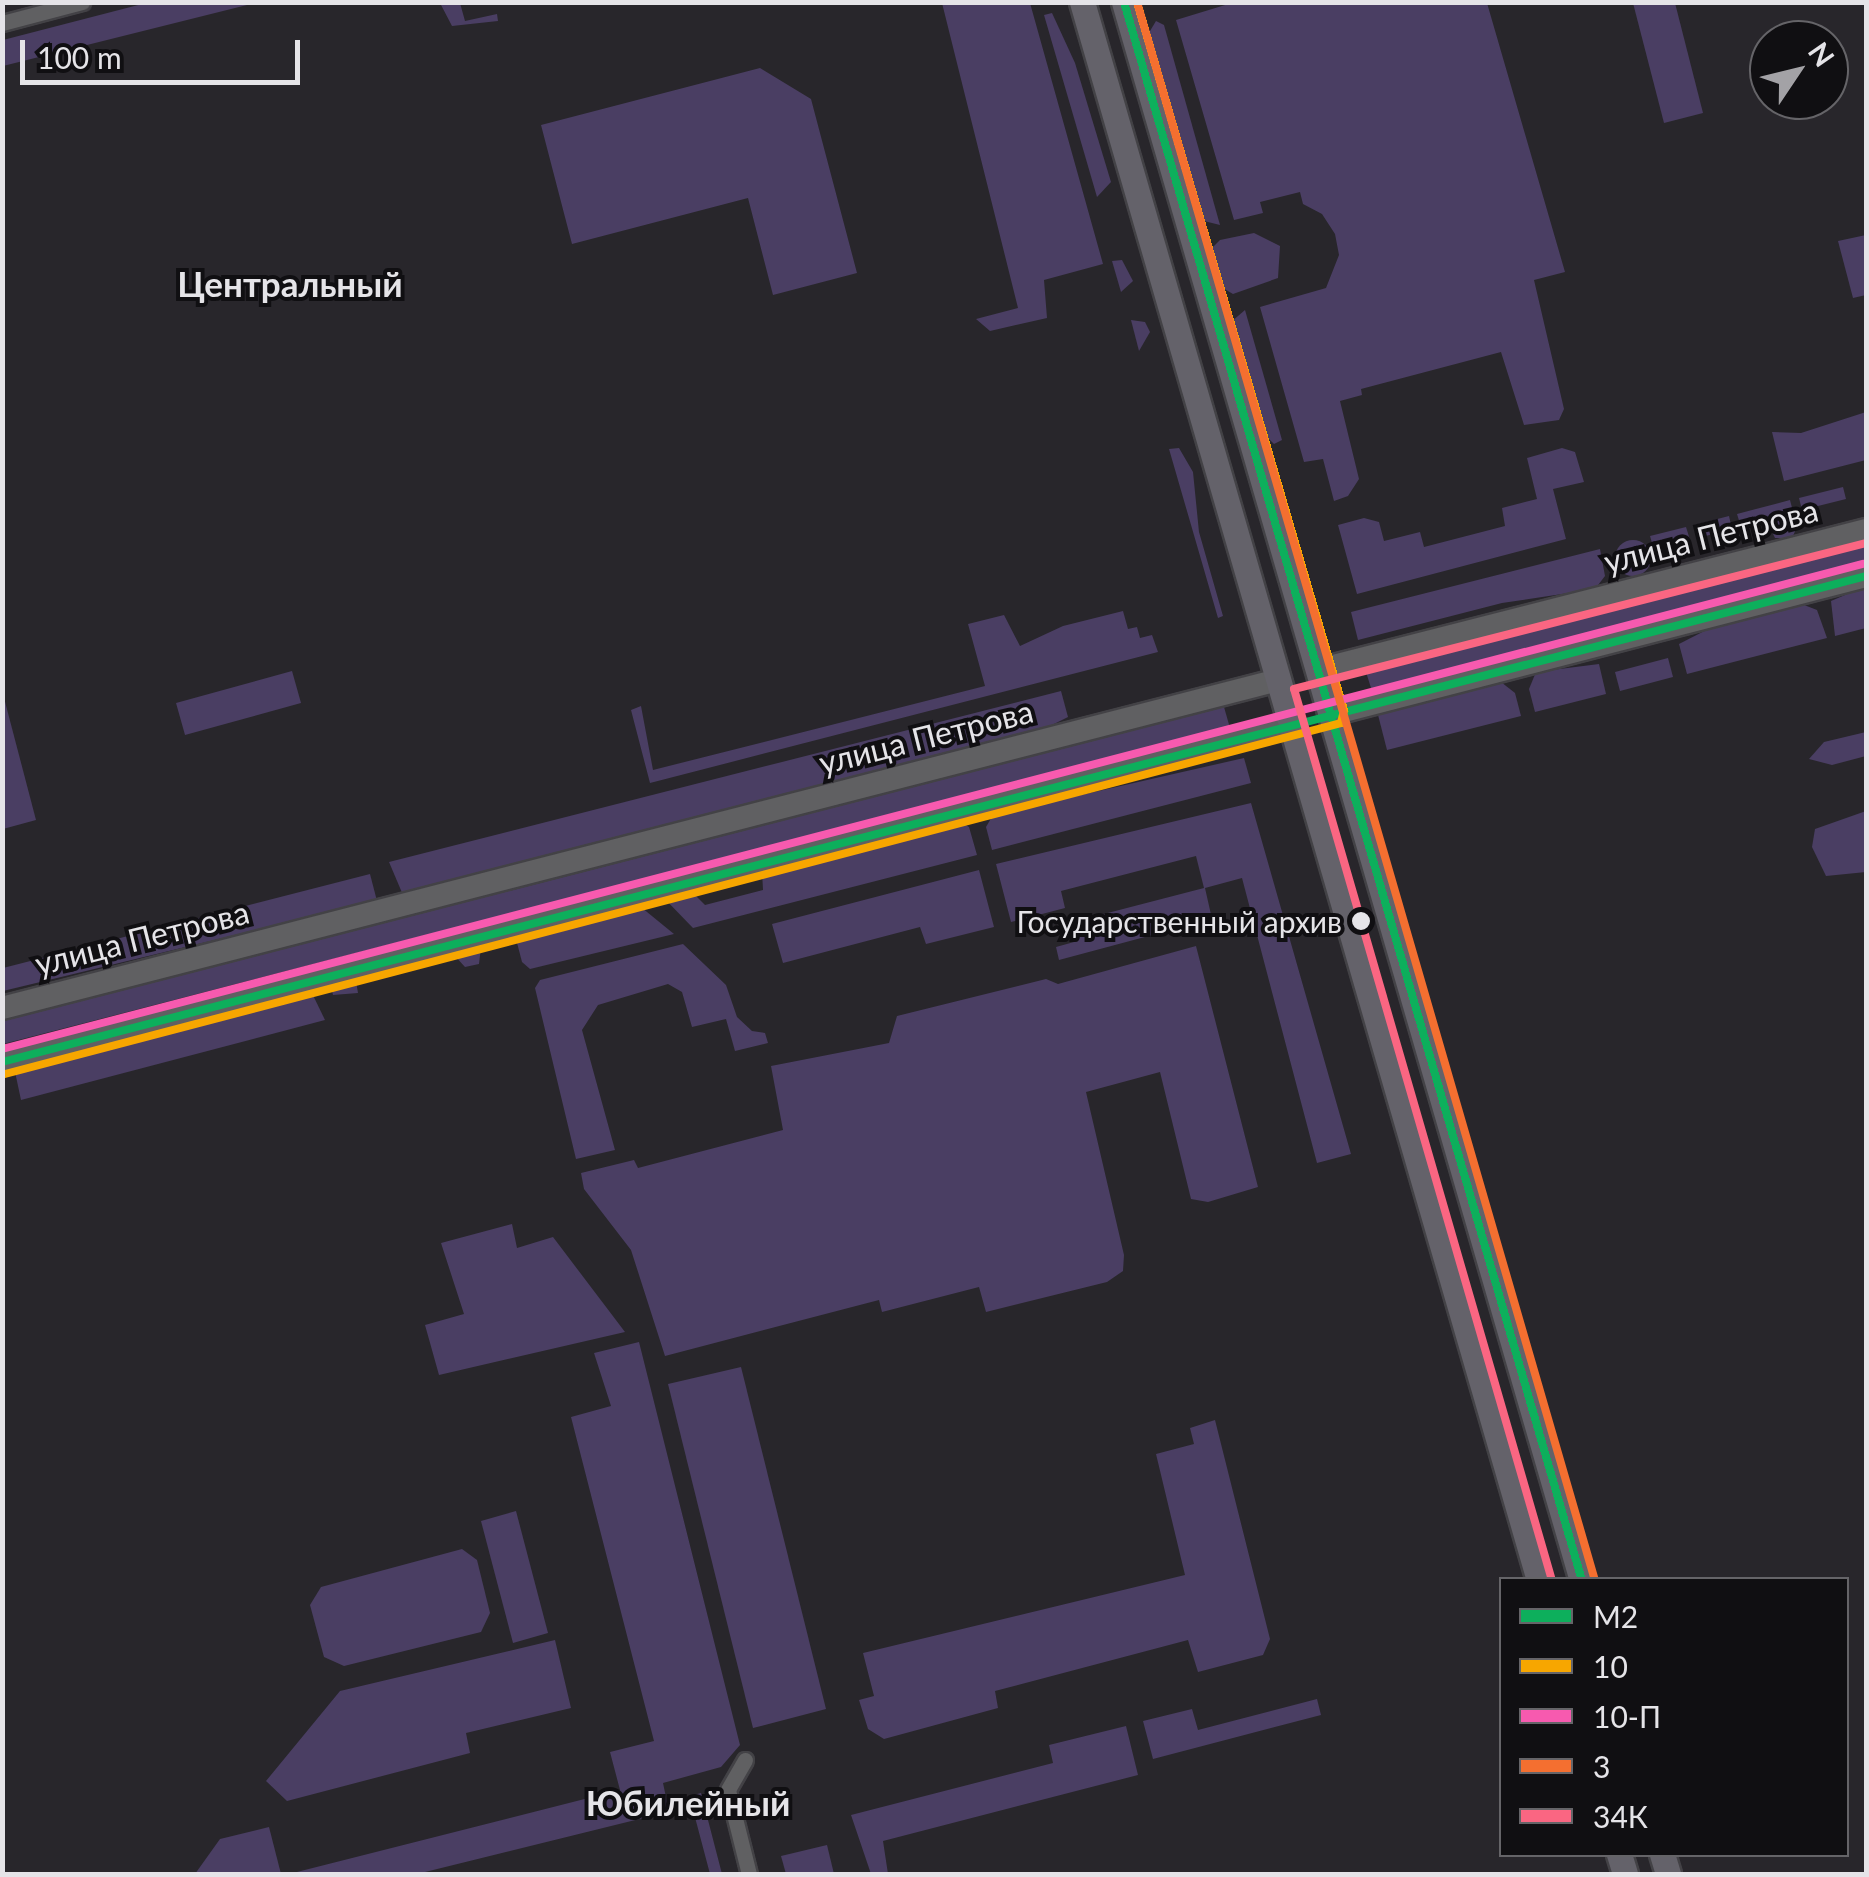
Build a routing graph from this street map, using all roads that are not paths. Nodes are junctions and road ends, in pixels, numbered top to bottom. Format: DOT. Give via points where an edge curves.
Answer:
graph roads {
  1 [pos="82,2"];
  2 [pos="1082,2"];
  3 [pos="1124,2"];
  4 [pos="2,23"];
  5 [pos="1866,530"];
  6 [pos="1866,576"];
  7 [pos="1318,670"];
  8 [pos="1278,680"];
  9 [pos="1332,714"];
  10 [pos="1292,725"];
  11 [pos="2,1008"];
  12 [pos="2,1062"];
  13 [pos="1539,1577"];
  14 [pos="1581,1577"];
  15 [pos="745,1760"];
  16 [pos="749,1874"];
  1 -- 4 [label="street"];
  2 -- 8 [label="main road"];
  3 -- 7 [label="main road"];
  5 -- 7 [label="main road, улица Петрова"];
  6 -- 9 [label="main road"];
  7 -- 8 [label="main road, улица Петрова"];
  7 -- 9 [label="main road"];
  8 -- 10 [label="main road"];
  8 -- 11 [label="main road, улица Петрова"];
  9 -- 10 [label="main road"];
  9 -- 14 [label="main road"];
  10 -- 12 [label="main road"];
  10 -- 13 [label="main road"];
  15 -- 16 [label="street" via="728,1790"];
}
